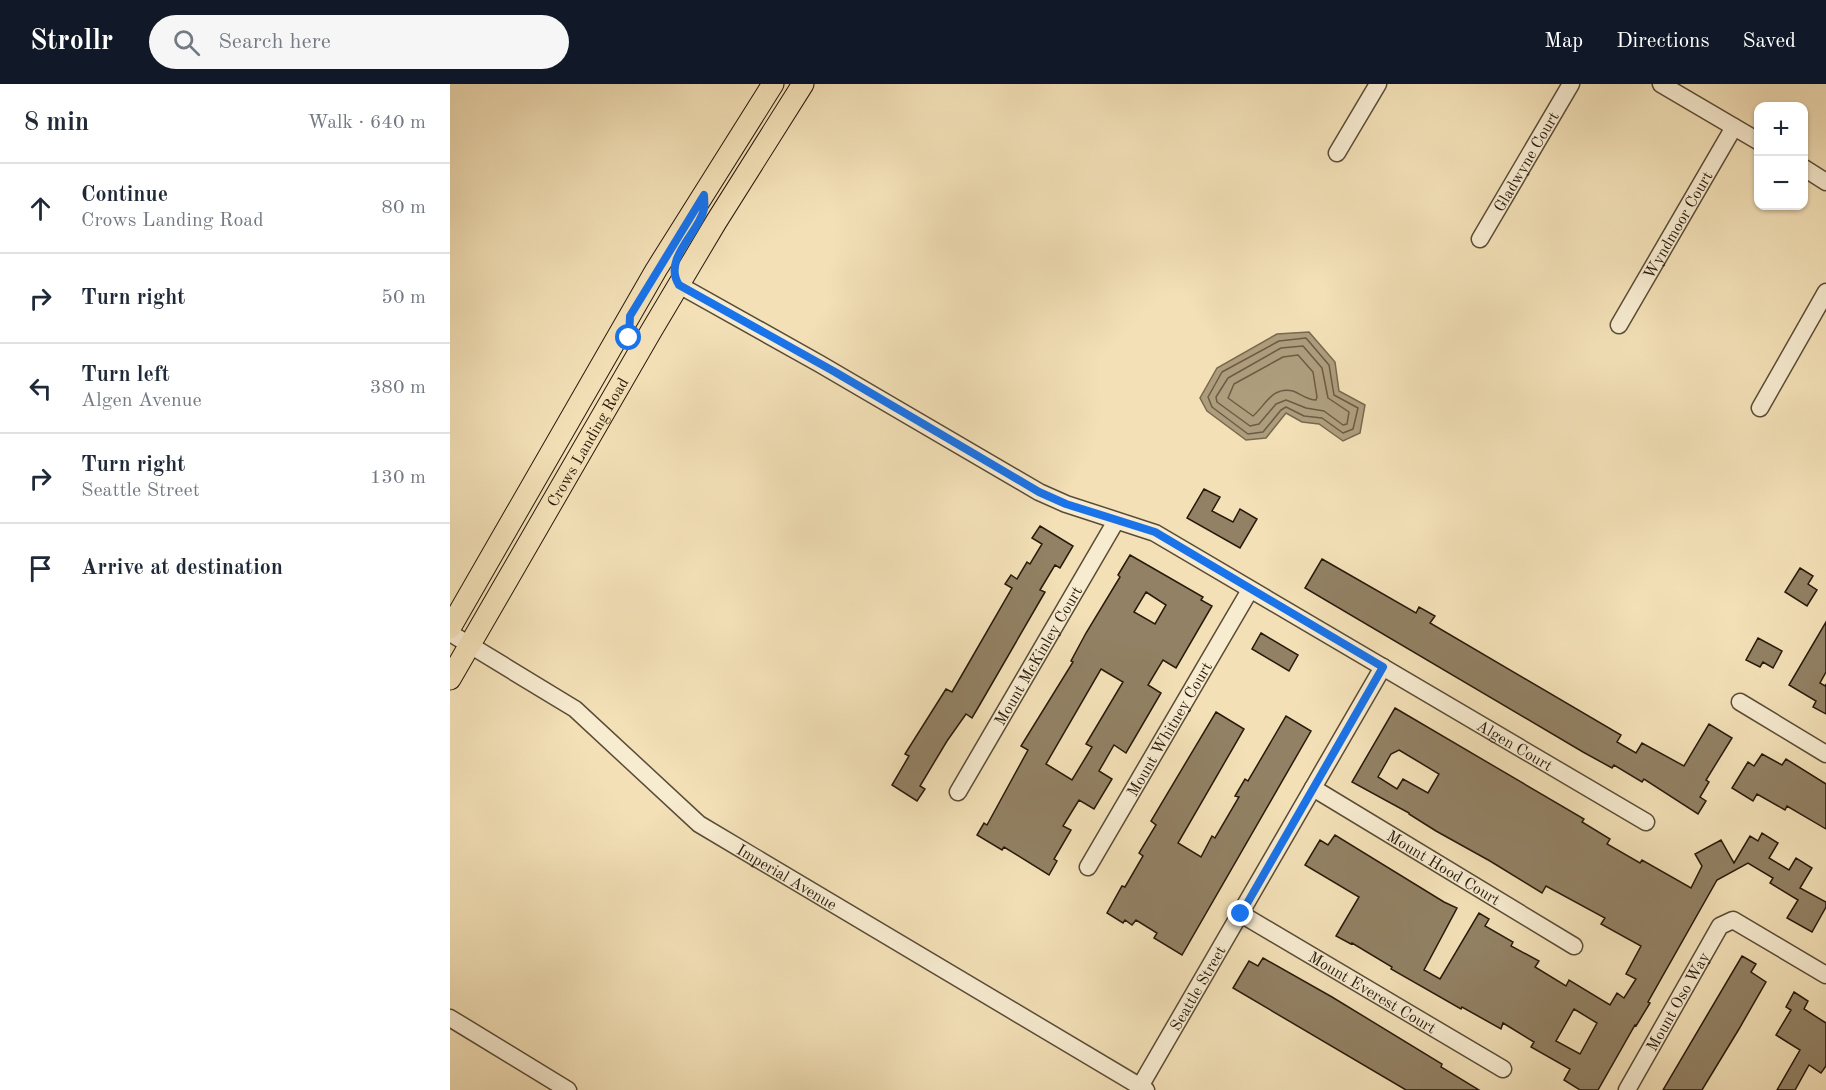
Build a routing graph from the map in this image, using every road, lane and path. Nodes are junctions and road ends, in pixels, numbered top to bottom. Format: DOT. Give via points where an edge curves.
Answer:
graph roads {
  1 [pos="773,84"];
  2 [pos="803,84"];
  3 [pos="1378,84"];
  4 [pos="1571,84"];
  5 [pos="1661,84"];
  6 [pos="1734,127"];
  7 [pos="1754,139"];
  8 [pos="1337,153"];
  9 [pos="1808,171"];
  10 [pos="1826,182"];
  11 [pos="704,195"];
  12 [pos="1480,239"];
  13 [pos="679,285"];
  14 [pos="1826,292"];
  15 [pos="630,316"];
  16 [pos="1619,324"];
  17 [pos="1760,408"];
  18 [pos="580,453"];
  19 [pos="1116,520"];
  20 [pos="1251,590"];
  21 [pos="450,628"];
  22 [pos="450,633"];
  23 [pos="470,645"];
  24 [pos="1383,667"];
  25 [pos="450,679"];
  26 [pos="1740,702"];
  27 [pos="1826,754"];
  28 [pos="1313,788"];
  29 [pos="958,792"];
  30 [pos="1646,822"];
  31 [pos="1088,867"];
  32 [pos="1241,914"];
  33 [pos="1574,946"];
  34 [pos="1826,975"];
  35 [pos="450,1018"];
  36 [pos="1503,1069"];
  37 [pos="1141,1089"];
  38 [pos="568,1090"];
  39 [pos="1627,1090"];
  1 -- 11 [label="main road, Crows Landing Road"];
  2 -- 13 [label="main road, Crows Landing Road"];
  3 -- 8 [label="street"];
  4 -- 12 [label="street, Gladwyne Court"];
  5 -- 6 [label="street"];
  6 -- 7 [label="street"];
  6 -- 16 [label="street, Wyndmoor Court"];
  9 -- 10 [label="street"];
  11 -- 13 [label="main road" via="704,209 675,262 674,277"];
  11 -- 15 [label="main road, Crows Landing Road"];
  13 -- 18 [label="main road, Crows Landing Road"];
  13 -- 19 [label="street, Algen Court" via="1039,492"];
  14 -- 17 [label="street"];
  15 -- 18 [label="main road" via="629,338 582,426"];
  15 -- 21 [label="main road, Crows Landing Road"];
  18 -- 23 [label="main road, Crows Landing Road"];
  19 -- 20 [label="street, Algen Court" via="1155,532"];
  19 -- 29 [label="street, Mount McKinley Court"];
  20 -- 24 [label="street, Algen Court"];
  20 -- 31 [label="street, Mount Whitney Court"];
  22 -- 23 [label="street, Imperial Avenue"];
  23 -- 25 [label="main road, Crows Landing Road"];
  23 -- 37 [label="street, Imperial Avenue" via="575,709 699,824"];
  24 -- 28 [label="street, Seattle Street"];
  24 -- 30 [label="street, Algen Court"];
  26 -- 27 [label="street"];
  28 -- 32 [label="street, Seattle Street"];
  28 -- 33 [label="street, Mount Hood Court"];
  32 -- 36 [label="street, Mount Everest Court"];
  32 -- 37 [label="street, Seattle Street"];
  34 -- 39 [label="street, Mount Oso Way" via="1733,920 1720,926"];
  35 -- 38 [label="street"];
}
